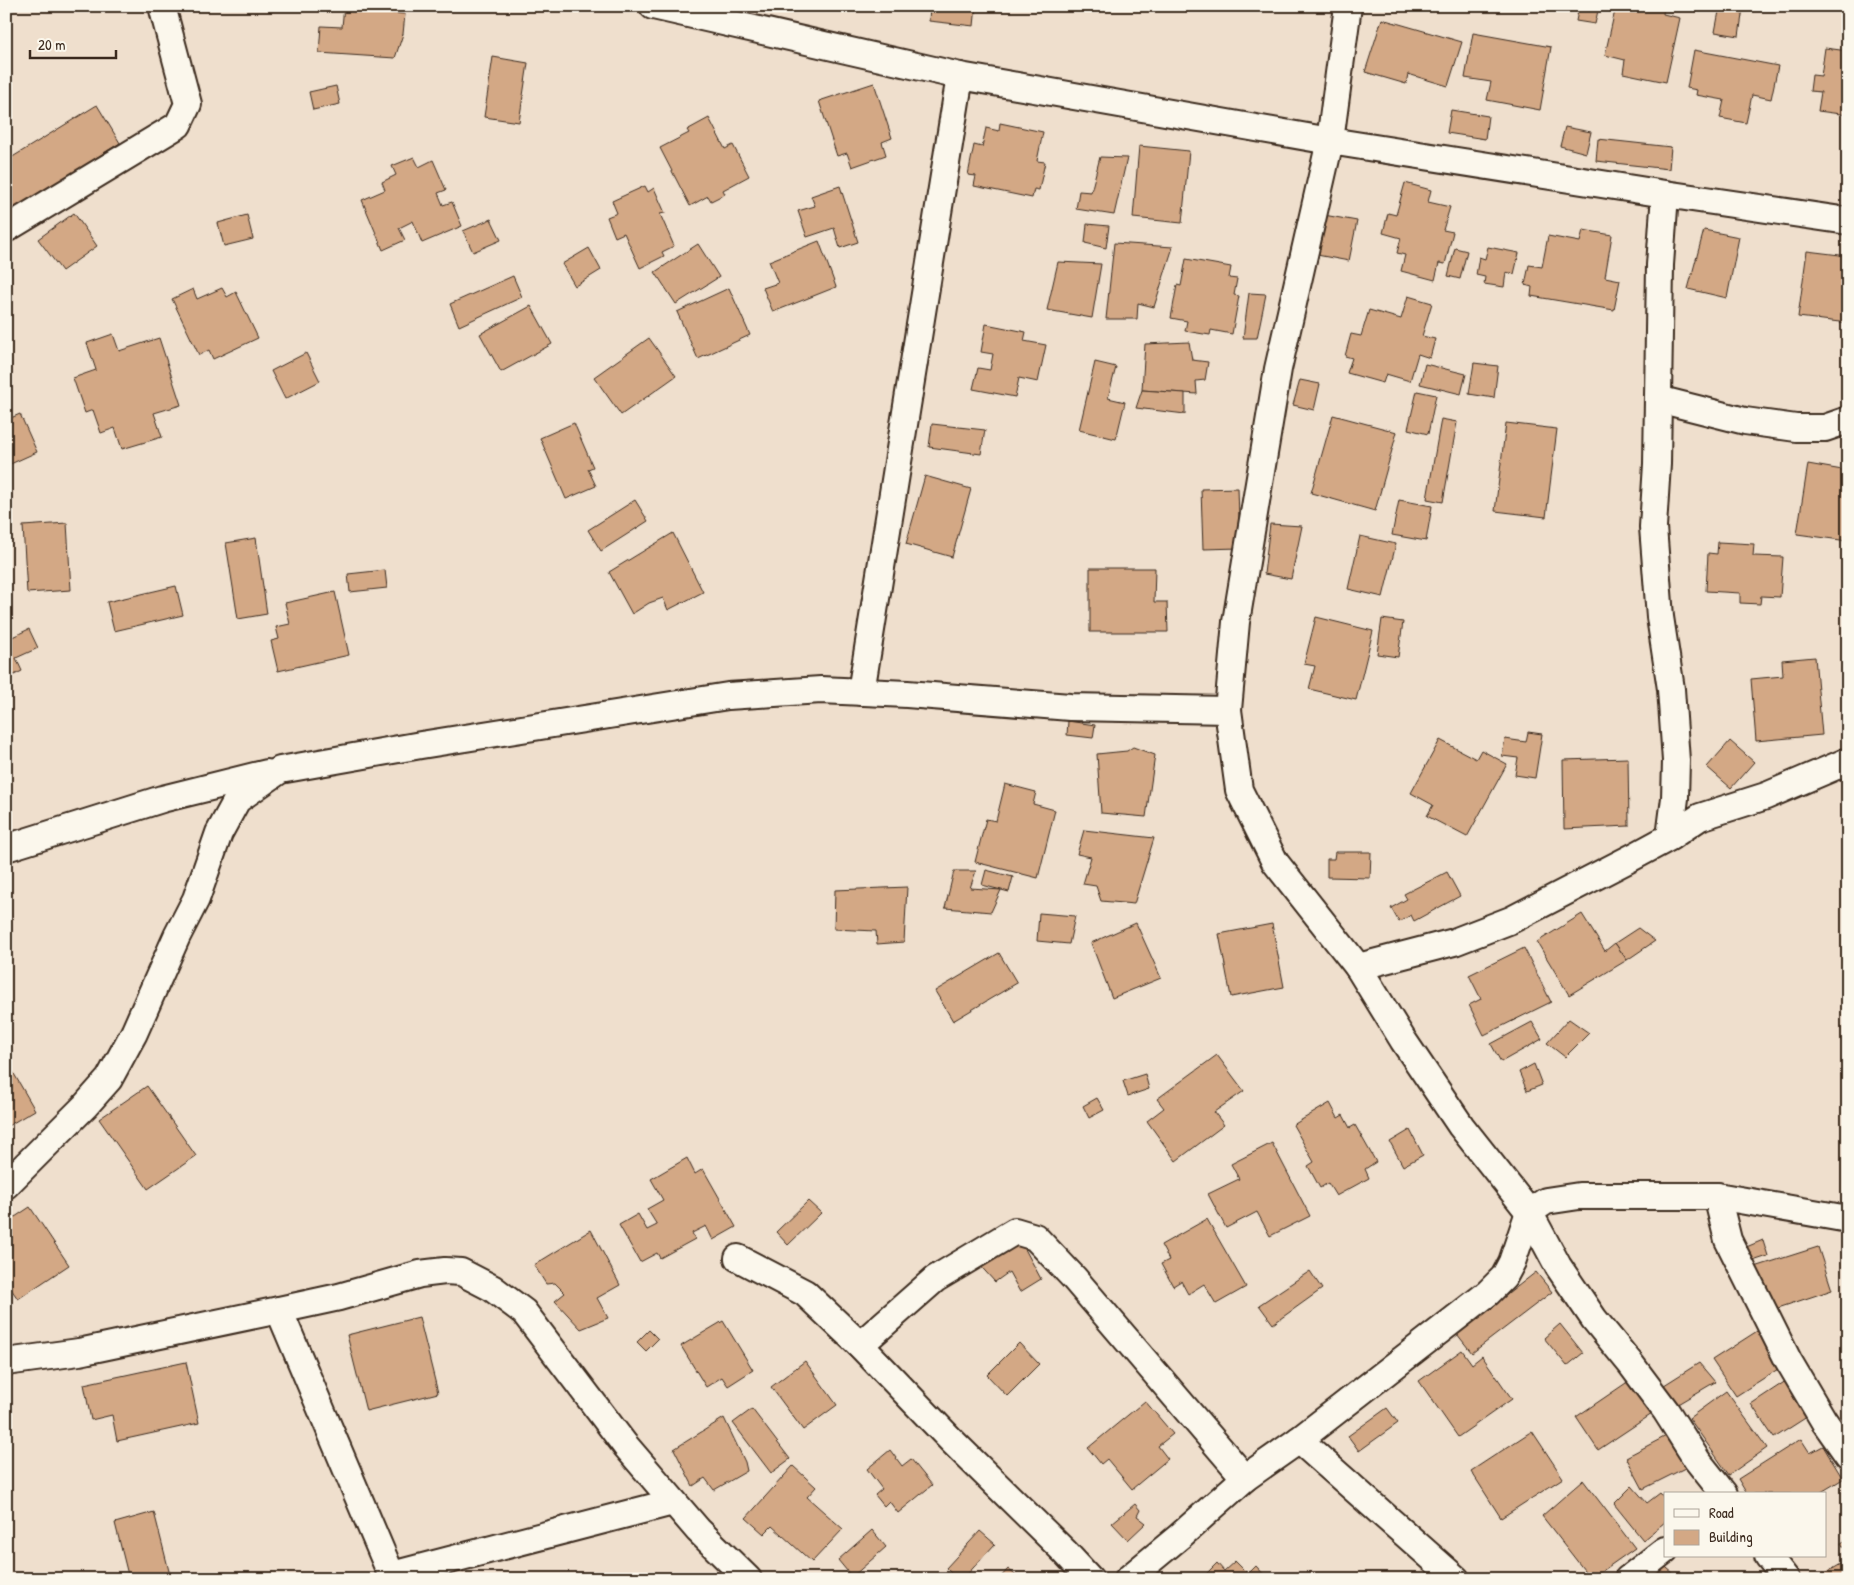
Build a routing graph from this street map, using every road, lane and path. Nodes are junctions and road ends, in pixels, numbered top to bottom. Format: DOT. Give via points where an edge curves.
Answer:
graph roads {
  1 [pos="162,6"];
  2 [pos="653,6"];
  3 [pos="1348,6"];
  4 [pos="960,76"];
  5 [pos="1330,141"];
  6 [pos="1665,194"];
  7 [pos="1848,221"];
  8 [pos="6,229"];
  9 [pos="1658,399"];
  10 [pos="1848,420"];
  11 [pos="861,692"];
  12 [pos="1228,710"];
  13 [pos="1848,761"];
  14 [pos="280,770"];
  15 [pos="1670,836"];
  16 [pos="6,848"];
  17 [pos="1358,967"];
  18 [pos="6,1185"];
  19 [pos="1717,1196"];
  20 [pos="1529,1212"];
  21 [pos="1848,1219"];
  22 [pos="738,1258"];
  23 [pos="279,1310"];
  24 [pos="860,1345"];
  25 [pos="6,1362"];
  26 [pos="1298,1440"];
  27 [pos="1848,1455"];
  28 [pos="1245,1478"];
  29 [pos="1722,1492"];
  30 [pos="674,1502"];
  31 [pos="1664,1551"];
  32 [pos="1770,1558"];
  33 [pos="392,1577"];
  34 [pos="748,1579"];
  35 [pos="1090,1579"];
  36 [pos="1128,1579"];
  37 [pos="1456,1579"];
  38 [pos="1628,1579"];
  39 [pos="1786,1579"];
  1 -- 8 [label="street" via="188,104 178,125"];
  2 -- 4 [label="street"];
  3 -- 5 [label="street"];
  4 -- 5 [label="street"];
  4 -- 11 [label="street"];
  5 -- 6 [label="street"];
  5 -- 12 [label="street" via="1278,369 1236,622"];
  6 -- 7 [label="street"];
  6 -- 9 [label="street" via="1660,265"];
  9 -- 10 [label="street" via="1745,421 1796,428 1825,428"];
  9 -- 15 [label="street" via="1653,527 1676,761"];
  11 -- 12 [label="street" via="1070,707"];
  11 -- 14 [label="street" via="821,690 728,696"];
  12 -- 17 [label="street" via="1240,790 1275,862"];
  13 -- 15 [label="street" via="1766,796 1700,817"];
  14 -- 16 [label="street" via="162,799"];
  14 -- 18 [label="street" via="237,800 218,833 196,899 109,1079"];
  15 -- 17 [label="street" via="1511,920 1454,942"];
  17 -- 20 [label="street" via="1461,1126"];
  19 -- 20 [label="street" via="1579,1196 1546,1202"];
  19 -- 21 [label="street"];
  19 -- 27 [label="street" via="1728,1240 1788,1360"];
  20 -- 26 [label="street" via="1512,1262 1504,1277 1488,1293"];
  20 -- 29 [label="street" via="1558,1266 1594,1319 1666,1411 1697,1460"];
  22 -- 24 [label="street" via="805,1293"];
  23 -- 25 [label="street" via="79,1352"];
  23 -- 30 [label="street" via="420,1274 445,1270 461,1272 492,1288 524,1312 625,1445"];
  23 -- 33 [label="street"];
  24 -- 28 [label="street" via="935,1279 1015,1231 1034,1237 1074,1278"];
  24 -- 35 [label="street"];
  26 -- 28 [label="street"];
  26 -- 37 [label="street"];
  28 -- 36 [label="street"];
  30 -- 33 [label="street"];
  30 -- 34 [label="street"];
  31 -- 38 [label="street"];
  32 -- 39 [label="street"];
}
